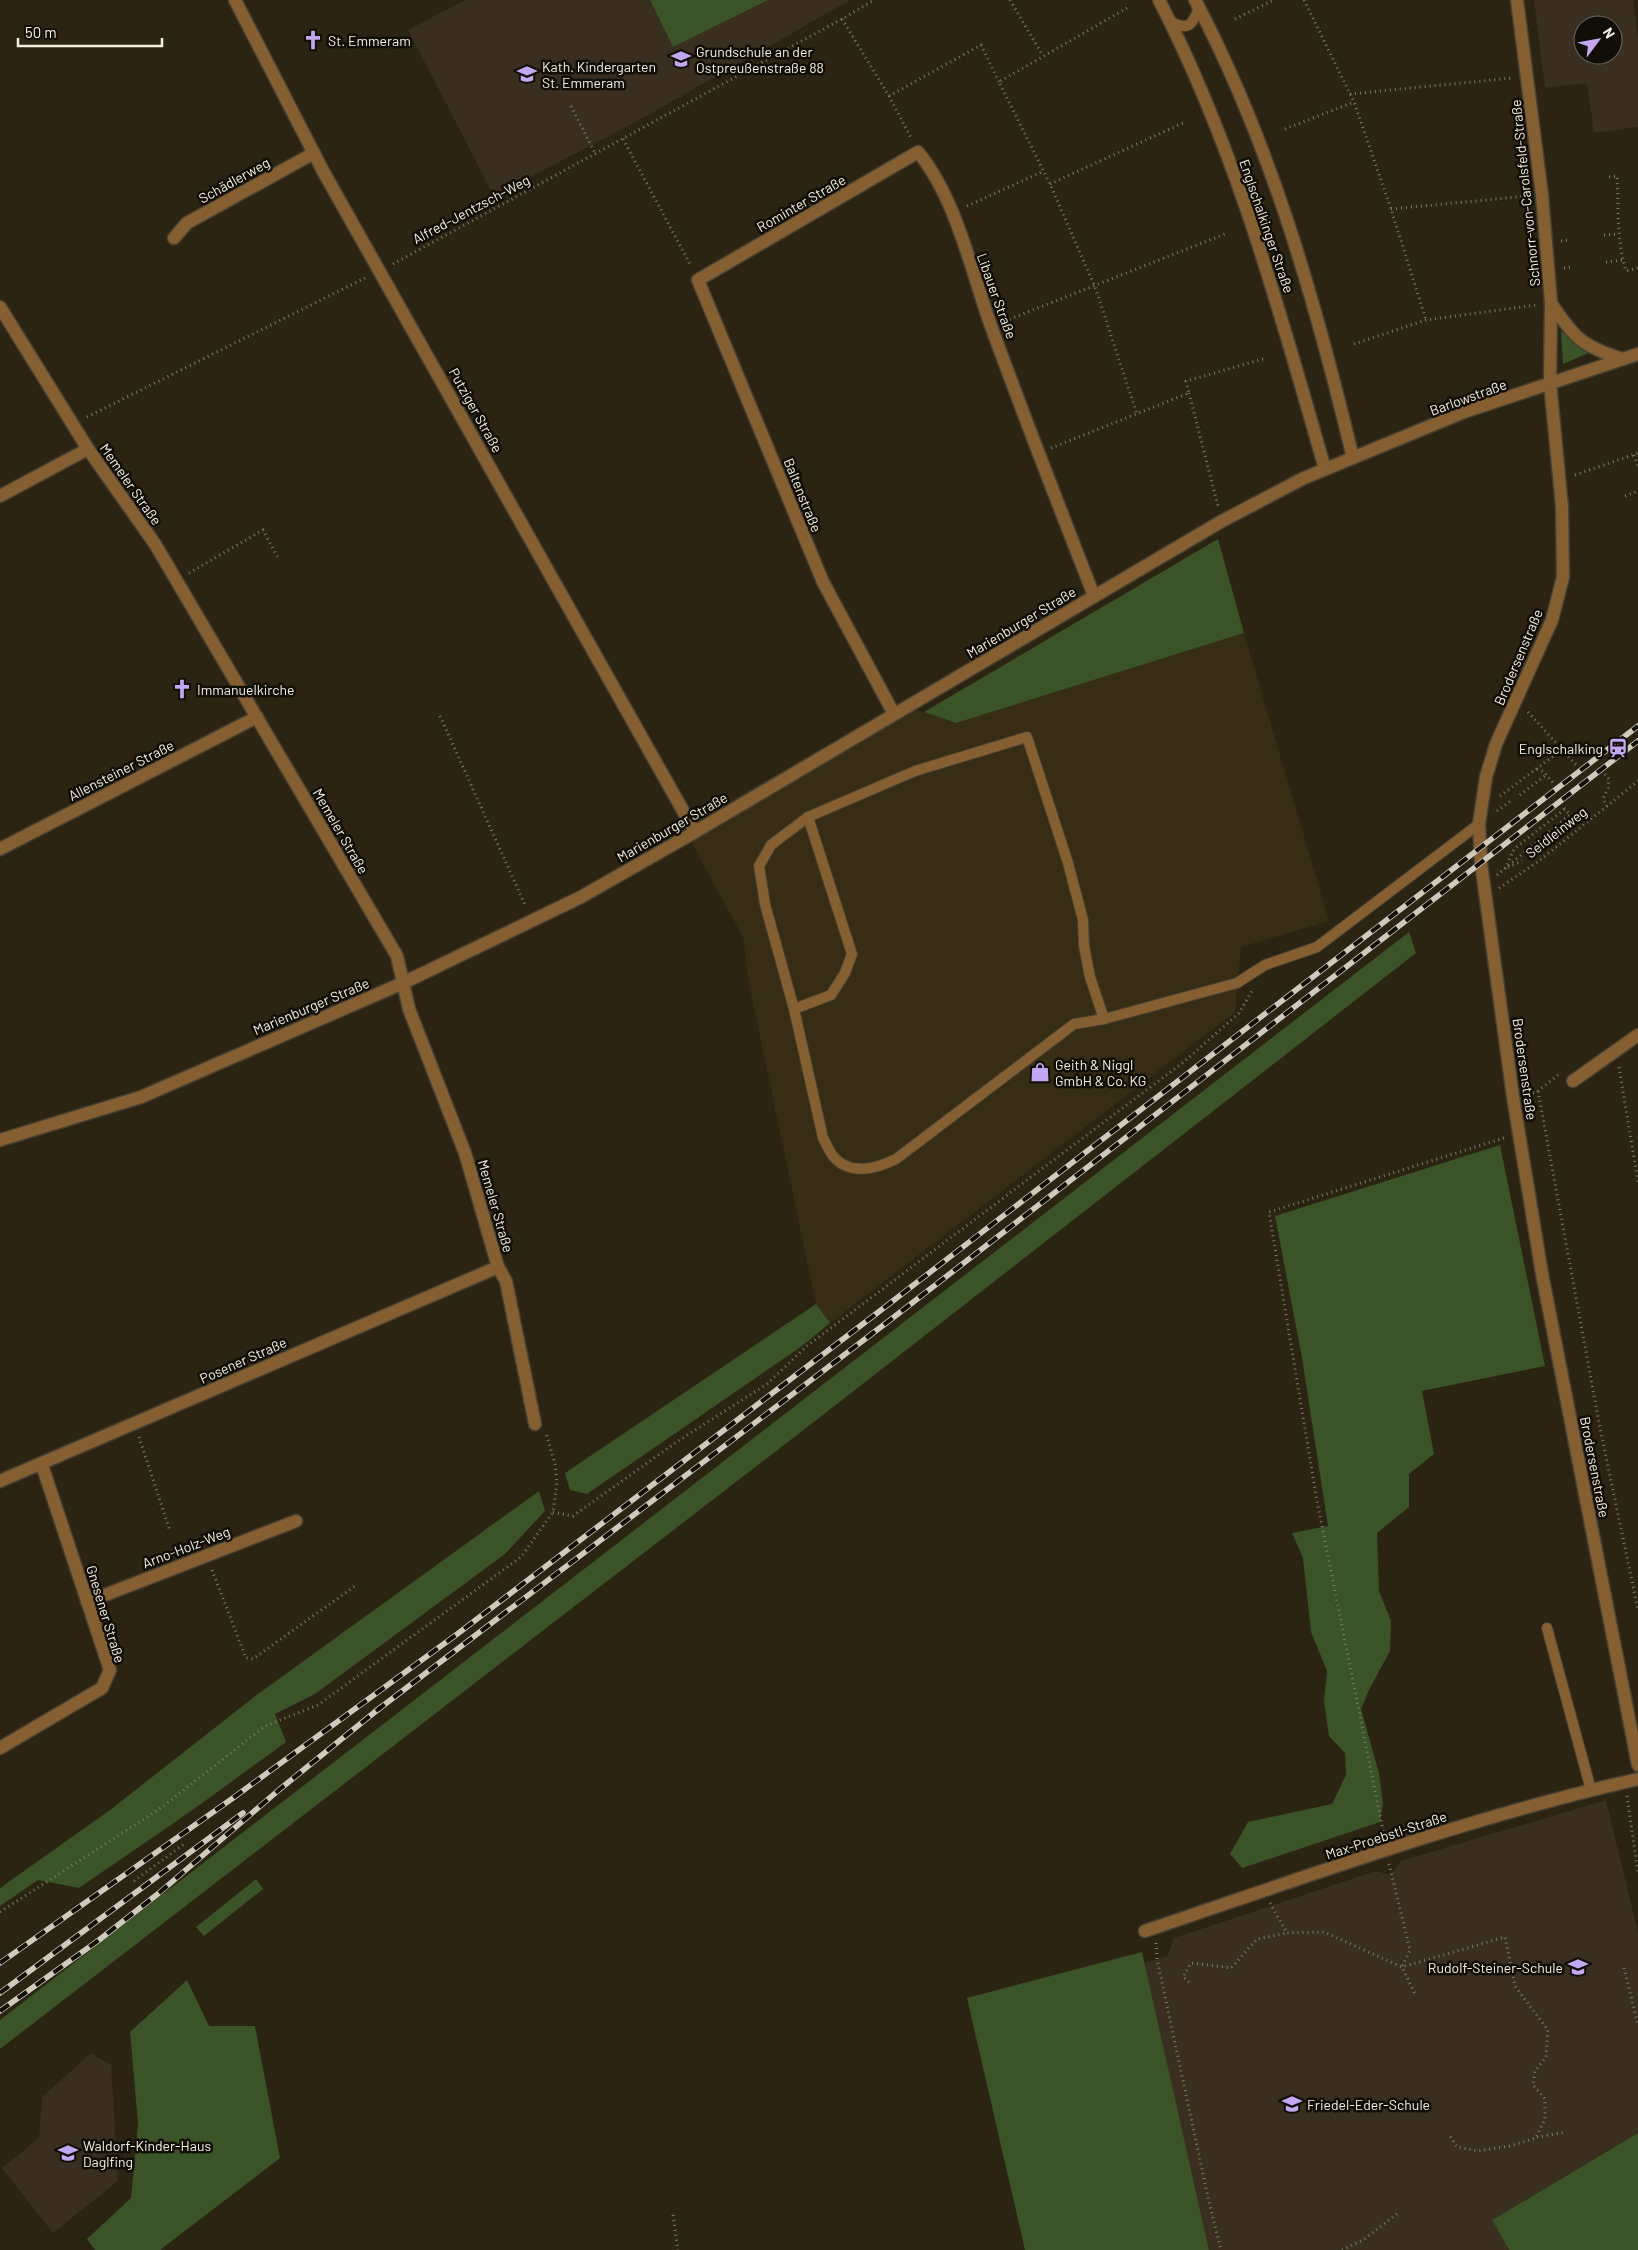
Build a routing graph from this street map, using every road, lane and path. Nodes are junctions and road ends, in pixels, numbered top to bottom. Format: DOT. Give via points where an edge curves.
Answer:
graph roads {
  1 [pos="235,0"];
  2 [pos="874,0"];
  3 [pos="1010,0"];
  4 [pos="1159,0"];
  5 [pos="1274,0"];
  6 [pos="1304,0"];
  7 [pos="1517,0"];
  8 [pos="1197,4"];
  9 [pos="1127,8"];
  10 [pos="842,20"];
  11 [pos="1235,20"];
  12 [pos="1170,21"];
  13 [pos="1043,56"];
  14 [pos="1527,77"];
  15 [pos="999,82"];
  16 [pos="1350,94"];
  17 [pos="888,96"];
  18 [pos="1354,102"];
  19 [pos="571,106"];
  20 [pos="1183,123"];
  21 [pos="1284,129"];
  22 [pos="623,139"];
  23 [pos="918,152"];
  24 [pos="314,153"];
  25 [pos="596,155"];
  26 [pos="1044,171"];
  27 [pos="1609,177"];
  28 [pos="1050,184"];
  29 [pos="1542,195"];
  30 [pos="1391,209"];
  31 [pos="952,213"];
  32 [pos="1225,234"];
  33 [pos="1617,234"];
  34 [pos="1604,235"];
  35 [pos="174,238"];
  36 [pos="1623,260"];
  37 [pos="1606,262"];
  38 [pos="1638,268"];
  39 [pos="380,270"];
  40 [pos="698,280"];
  41 [pos="1095,287"];
  42 [pos="1551,302"];
  43 [pos="0,307"];
  44 [pos="1426,320"];
  45 [pos="992,326"];
  46 [pos="1354,344"];
  47 [pos="1638,354"];
  48 [pos="1264,359"];
  49 [pos="1623,359"];
  50 [pos="1550,383"];
  51 [pos="1189,393"];
  52 [pos="1137,414"];
  53 [pos="73,424"];
  54 [pos="88,449"];
  55 [pos="1039,453"];
  56 [pos="1636,454"];
  57 [pos="1353,458"];
  58 [pos="1638,466"];
  59 [pos="1325,469"];
  60 [pos="1578,474"];
  61 [pos="1638,491"];
  62 [pos="0,496"];
  63 [pos="1625,496"];
  64 [pos="1222,521"];
  65 [pos="278,558"];
  66 [pos="176,580"];
  67 [pos="1094,596"];
  68 [pos="894,714"];
  69 [pos="440,716"];
  70 [pos="256,717"];
  71 [pos="1521,719"];
  72 [pos="1564,749"];
  73 [pos="1577,766"];
  74 [pos="1536,769"];
  75 [pos="1605,774"];
  76 [pos="1546,775"];
  77 [pos="1638,781"];
  78 [pos="1554,784"];
  79 [pos="1520,795"];
  80 [pos="1499,797"];
  81 [pos="1512,800"];
  82 [pos="1606,806"];
  83 [pos="1492,815"];
  84 [pos="808,816"];
  85 [pos="1480,824"];
  86 [pos="695,832"];
  87 [pos="1545,835"];
  88 [pos="1538,840"];
  89 [pos="0,849"];
  90 [pos="1522,861"];
  91 [pos="1506,869"];
  92 [pos="1493,871"];
  93 [pos="1494,878"];
  94 [pos="1486,897"];
  95 [pos="532,920"];
  96 [pos="1265,965"];
  97 [pos="403,983"];
  98 [pos="794,1010"];
  99 [pos="1104,1019"];
  100 [pos="1638,1035"];
  101 [pos="1616,1051"];
  102 [pos="1573,1082"];
  103 [pos="1538,1091"];
  104 [pos="1513,1097"];
  105 [pos="1519,1133"];
  106 [pos="0,1140"];
  107 [pos="1638,1182"];
  108 [pos="498,1267"];
  109 [pos="535,1422"];
  110 [pos="134,1424"];
  111 [pos="42,1465"];
  112 [pos="0,1482"];
  113 [pos="553,1512"];
  114 [pos="296,1521"];
  115 [pos="170,1531"];
  116 [pos="207,1555"];
  117 [pos="355,1586"];
  118 [pos="87,1602"];
  119 [pos="1638,1610"];
  120 [pos="1547,1628"];
  121 [pos="0,1748"];
  122 [pos="1638,1765"];
  123 [pos="1638,1779"];
  124 [pos="1625,1782"];
  125 [pos="1591,1790"];
  126 [pos="184,1844"];
  127 [pos="1386,1850"];
  128 [pos="1638,1873"];
  129 [pos="134,1881"];
  130 [pos="1267,1890"];
  131 [pos="0,1912"];
  132 [pos="1150,1929"];
  133 [pos="1288,1933"];
  134 [pos="1402,1967"];
  135 [pos="1624,1968"];
  136 [pos="1189,1982"];
  137 [pos="1416,1994"];
  138 [pos="1638,2025"];
  139 [pos="1566,2132"];
  140 [pos="1450,2136"];
  141 [pos="1536,2138"];
  142 [pos="1397,2214"];
  143 [pos="673,2215"];
  144 [pos="678,2250"];
  145 [pos="1221,2250"];
  146 [pos="1342,2250"];
  1 -- 24 [label="street, Putziger Straße"];
  2 -- 10 [label="path, Alfred-Jentzsch-Weg"];
  3 -- 13 [label="path"];
  4 -- 12 [label="street, Englschalkinger Straße"];
  5 -- 11 [label="path"];
  6 -- 16 [label="path"];
  7 -- 14 [label="street, Schnorr-von-Carolsfeld-Straße"];
  8 -- 12 [label="lane" via="1190,25 1181,27"];
  8 -- 57 [label="street, Englschalkinger Straße" via="1250,118 1286,213 1327,349"];
  9 -- 13 [label="path"];
  10 -- 17 [label="path"];
  10 -- 22 [label="path, Alfred-Jentzsch-Weg"];
  12 -- 59 [label="street, Englschalkinger Straße" via="1218,130 1252,222"];
  13 -- 15 [label="path"];
  14 -- 16 [label="path"];
  14 -- 29 [label="street, Schnorr-von-Carolsfeld-Straße"];
  15 -- 17 [label="path" via="981,45"];
  15 -- 26 [label="path"];
  16 -- 18 [label="path"];
  17 -- 23 [label="path"];
  18 -- 21 [label="path"];
  18 -- 30 [label="path"];
  19 -- 25 [label="path"];
  20 -- 28 [label="path"];
  22 -- 25 [label="path, Alfred-Jentzsch-Weg"];
  22 -- 40 [label="path"];
  23 -- 31 [label="street, Libauer Straße" via="932,169"];
  23 -- 40 [label="street, Rominter Straße"];
  24 -- 35 [label="street, Schädlerweg" via="187,223"];
  24 -- 39 [label="street, Putziger Straße"];
  25 -- 39 [label="path, Alfred-Jentzsch-Weg"];
  26 -- 28 [label="path"];
  26 -- 31 [label="path"];
  27 -- 33 [label="path" via="1617,176"];
  28 -- 41 [label="path"];
  29 -- 30 [label="path"];
  29 -- 42 [label="street, Schnorr-von-Carolsfeld-Straße"];
  30 -- 44 [label="path"];
  31 -- 45 [label="street, Libauer Straße"];
  32 -- 41 [label="path"];
  33 -- 34 [label="path"];
  33 -- 36 [label="path"];
  36 -- 37 [label="path"];
  36 -- 38 [label="path" via="1626,271"];
  39 -- 53 [label="path, Alfred-Jentzsch-Weg"];
  39 -- 86 [label="street, Putziger Straße"];
  40 -- 68 [label="street, Baltenstraße" via="823,582"];
  41 -- 45 [label="path"];
  41 -- 52 [label="path"];
  42 -- 44 [label="path"];
  42 -- 49 [label="street" via="1569,330 1595,351"];
  42 -- 50 [label="street, Schnorr-von-Carolsfeld-Straße"];
  43 -- 53 [label="street, Memeler Straße"];
  44 -- 46 [label="path"];
  45 -- 55 [label="street, Libauer Straße"];
  47 -- 49 [label="street, Barlowstraße"];
  48 -- 51 [label="path" via="1186,381"];
  49 -- 50 [label="street, Barlowstraße"];
  50 -- 57 [label="street, Barlowstraße" via="1464,412"];
  50 -- 85 [label="street, Brodersenstraße" via="1562,507 1563,577 1552,620 1496,744 1486,777"];
  51 -- 52 [label="path"];
  51 -- 64 [label="path"];
  52 -- 55 [label="path"];
  53 -- 54 [label="street, Memeler Straße"];
  54 -- 62 [label="street"];
  54 -- 66 [label="street, Memeler Straße" via="156,544"];
  55 -- 67 [label="street, Libauer Straße"];
  56 -- 58 [label="path"];
  56 -- 60 [label="path"];
  57 -- 59 [label="street, Barlowstraße"];
  59 -- 64 [label="street, Marienburger Straße"];
  61 -- 63 [label="path"];
  64 -- 67 [label="street, Marienburger Straße"];
  65 -- 66 [label="path" via="263,530"];
  66 -- 70 [label="street, Memeler Straße"];
  67 -- 68 [label="street, Marienburger Straße"];
  68 -- 86 [label="street, Marienburger Straße"];
  69 -- 95 [label="path"];
  70 -- 89 [label="street, Allensteiner Straße"];
  70 -- 97 [label="street, Memeler Straße" via="397,956"];
  71 -- 72 [label="path" via="1527,712"];
  72 -- 73 [label="path"];
  72 -- 74 [label="path"];
  74 -- 76 [label="path"];
  74 -- 80 [label="path"];
  75 -- 82 [label="path" via="1609,779 1603,800"];
  76 -- 78 [label="path"];
  76 -- 79 [label="path"];
  77 -- 82 [label="path, Seidleinweg"];
  81 -- 83 [label="path"];
  82 -- 94 [label="path, Seidleinweg" via="1539,862"];
  84 -- 98 [label="lane" via="771,845 759,866 764,904"];
  84 -- 98 [label="lane" via="852,954 831,995"];
  84 -- 99 [label="lane" via="915,771 1027,738 1068,864 1083,920 1090,977"];
  85 -- 94 [label="street, Brodersenstraße" via="1480,863"];
  85 -- 96 [label="lane" via="1317,947"];
  86 -- 95 [label="street, Marienburger Straße" via="581,897"];
  87 -- 91 [label="path" via="1570,815 1564,808 1514,849"];
  88 -- 91 [label="path"];
  90 -- 91 [label="path"];
  92 -- 93 [label="path"];
  94 -- 104 [label="street, Brodersenstraße"];
  95 -- 97 [label="street, Marienburger Straße"];
  96 -- 99 [label="lane" via="1236,983"];
  96 -- 113 [label="path" via="1239,1013 1184,1061 815,1340 767,1384 678,1441 573,1516"];
  97 -- 106 [label="street, Marienburger Straße" via="141,1096"];
  97 -- 108 [label="street, Memeler Straße" via="409,1009 465,1153"];
  98 -- 99 [label="lane" via="823,1138 833,1156 847,1166 863,1170 880,1167 896,1159 1062,1032 1079,1023"];
  100 -- 101 [label="street"];
  101 -- 102 [label="street"];
  101 -- 107 [label="path"];
  102 -- 103 [label="path" via="1560,1073"];
  103 -- 104 [label="path"];
  103 -- 119 [label="path" via="1598,1419"];
  104 -- 105 [label="street, Brodersenstraße"];
  105 -- 122 [label="street, Brodersenstraße" via="1542,1274"];
  105 -- 127 [label="path" via="1269,1212 1317,1501"];
  108 -- 109 [label="street, Memeler Straße" via="506,1281"];
  108 -- 110 [label="street, Posener Straße"];
  109 -- 113 [label="path" via="545,1430 556,1464"];
  110 -- 111 [label="street, Posener Straße"];
  110 -- 115 [label="path"];
  111 -- 112 [label="street, Posener Straße"];
  111 -- 118 [label="street, Gnesener Straße"];
  113 -- 131 [label="path" via="521,1557 402,1645 318,1705 265,1726 161,1808"];
  114 -- 116 [label="street, Arno-Holz-Weg"];
  116 -- 117 [label="path" via="246,1658 253,1659"];
  116 -- 118 [label="street, Arno-Holz-Weg"];
  118 -- 121 [label="street, Gnesener Straße" via="110,1670 102,1688"];
  120 -- 125 [label="lane"];
  123 -- 124 [label="street, Max-Proebstl-Straße"];
  124 -- 125 [label="street, Max-Proebstl-Straße"];
  124 -- 128 [label="path"];
  125 -- 127 [label="street, Max-Proebstl-Straße"];
  126 -- 129 [label="path"];
  127 -- 130 [label="street, Max-Proebstl-Straße"];
  127 -- 134 [label="path" via="1410,1950"];
  130 -- 132 [label="street, Max-Proebstl-Straße"];
  130 -- 133 [label="path" via="1271,1906"];
  132 -- 145 [label="path"];
  133 -- 134 [label="path" via="1324,1932"];
  133 -- 136 [label="path" via="1257,1939 1231,1968 1191,1962 1184,1977"];
  134 -- 137 [label="path"];
  134 -- 141 [label="path" via="1504,1937 1515,1986 1548,2030 1546,2057 1535,2071 1533,2085 1545,2099 1545,2119"];
  135 -- 138 [label="path"];
  139 -- 141 [label="path"];
  140 -- 141 [label="path" via="1457,2147 1478,2151"];
  142 -- 146 [label="path" via="1363,2240"];
  143 -- 144 [label="path"];
}
